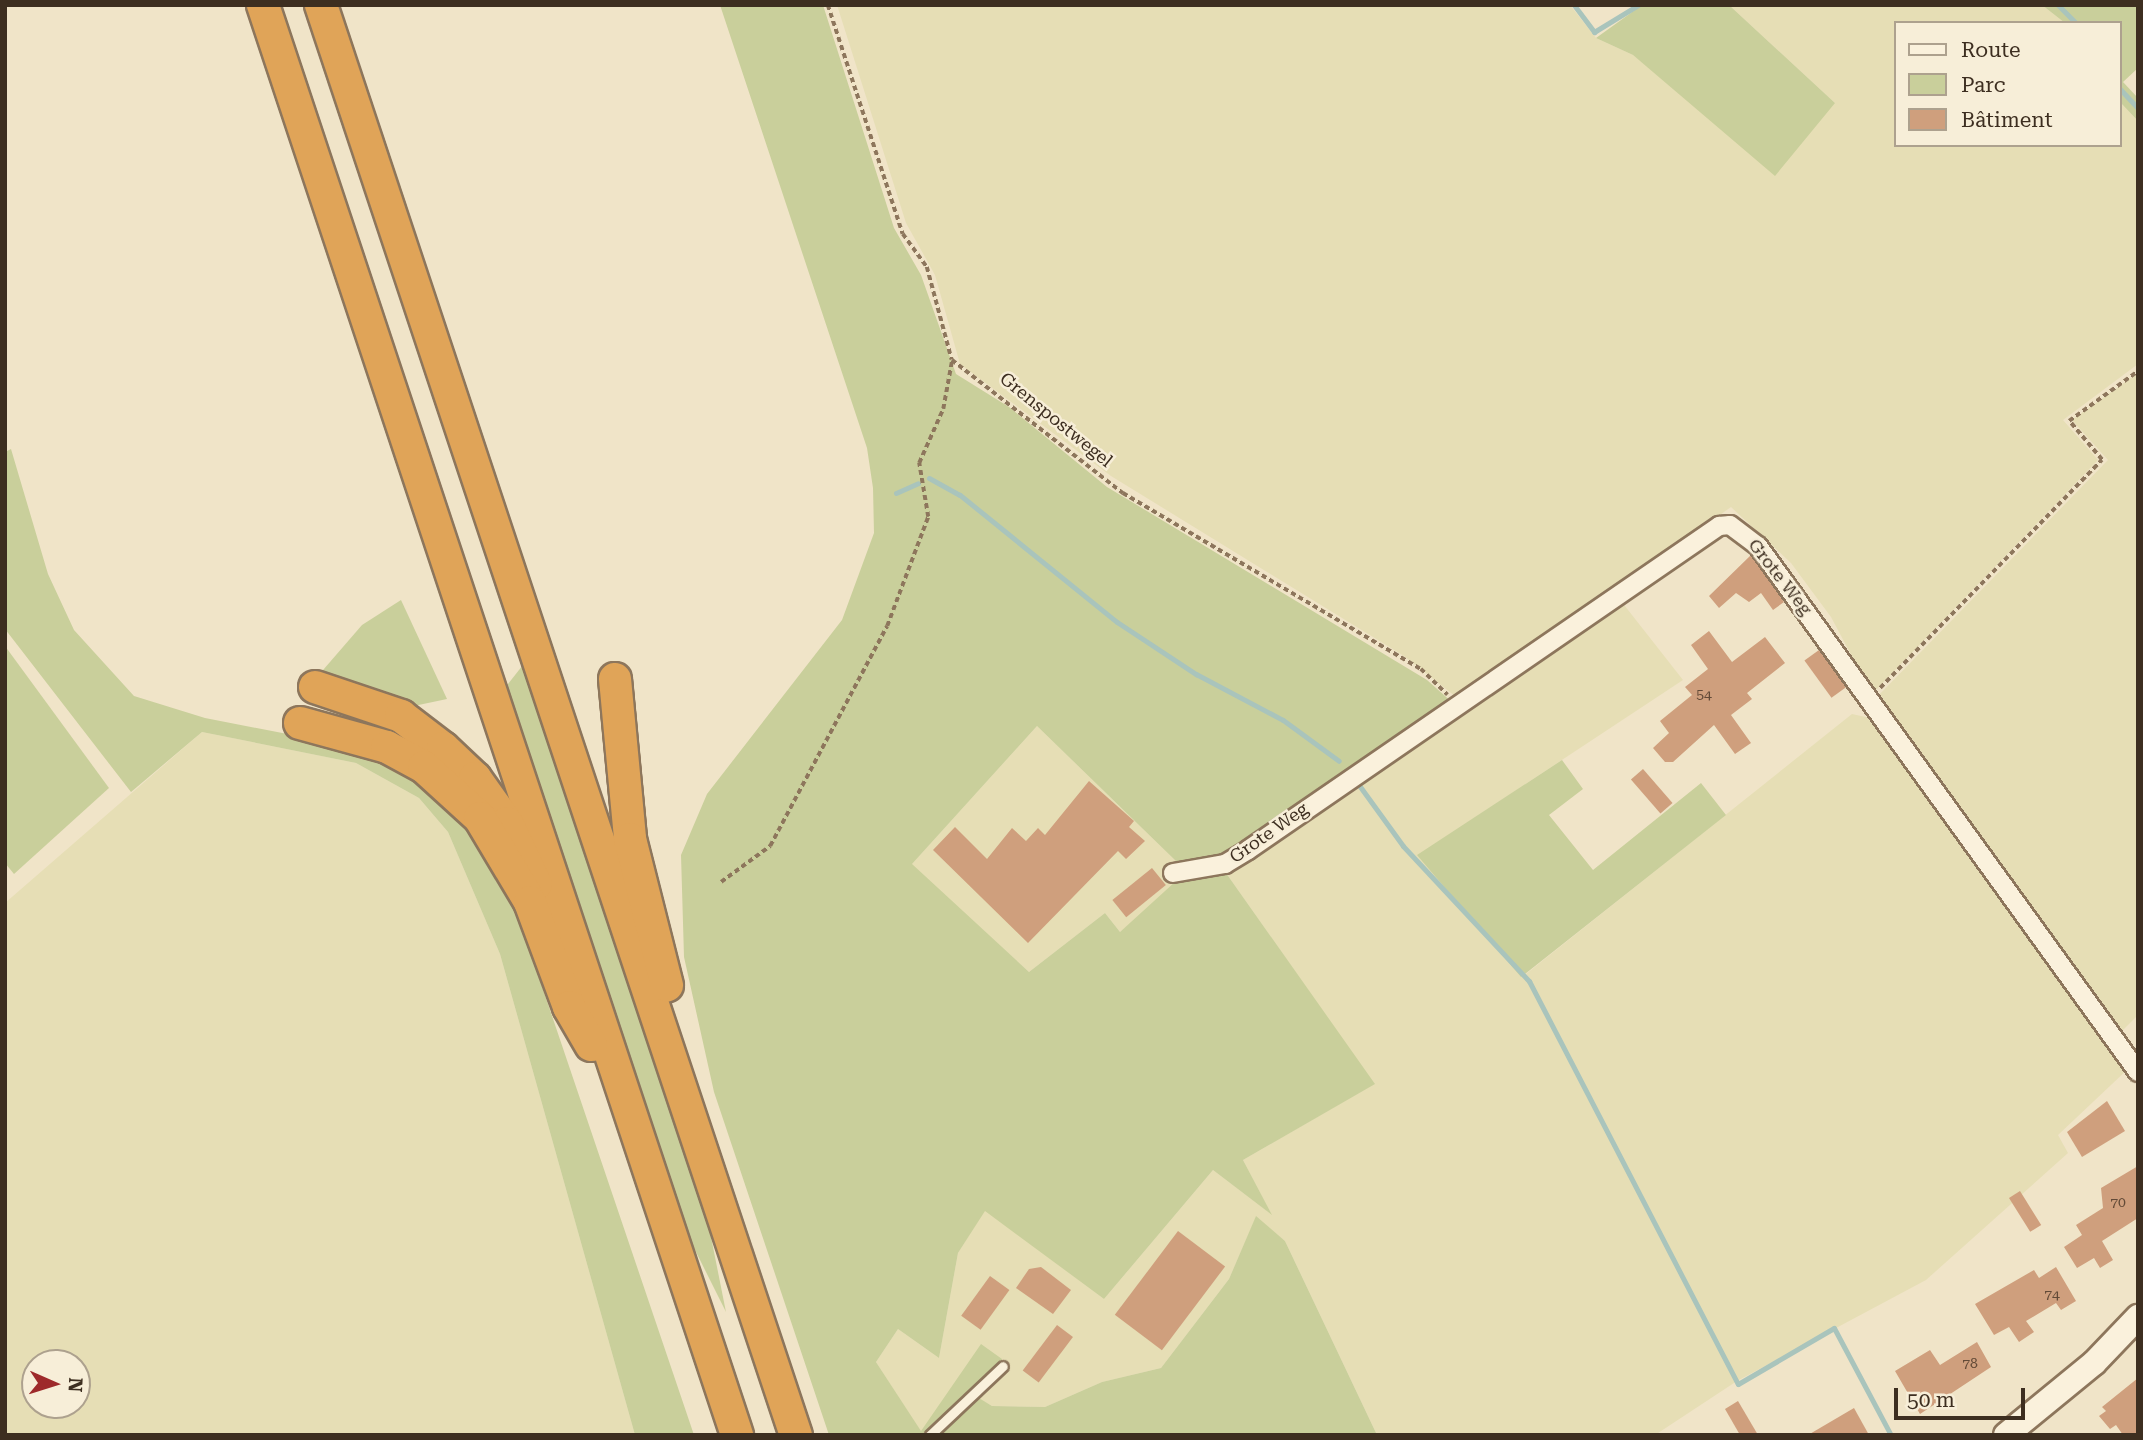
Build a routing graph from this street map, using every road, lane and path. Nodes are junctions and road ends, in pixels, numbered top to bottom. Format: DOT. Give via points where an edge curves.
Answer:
graph roads {
  1 [pos="263,5"];
  2 [pos="321,5"];
  3 [pos="828,5"];
  4 [pos="952,360"];
  5 [pos="2138,371"];
  6 [pos="615,679"];
  7 [pos="315,687"];
  8 [pos="1869,700"];
  9 [pos="1458,705"];
  10 [pos="300,723"];
  11 [pos="1173,873"];
  12 [pos="721,882"];
  13 [pos="591,1045"];
  14 [pos="615,1071"];
  15 [pos="2138,1072"];
  16 [pos="688,1107"];
  17 [pos="2138,1317"];
  18 [pos="1003,1366"];
  19 [pos="737,1435"];
  20 [pos="796,1435"];
  21 [pos="930,1435"];
  22 [pos="2006,1435"];
  1 -- 14 [label="highway"];
  2 -- 16 [label="highway"];
  3 -- 4 [label="path" via="903,234 927,267"];
  4 -- 9 [label="path, Grenspostwegel" via="1123,493 1421,669"];
  4 -- 12 [label="path" via="943,409 919,463 928,517 887,626 770,846"];
  5 -- 8 [label="path" via="2069,421 2102,460"];
  6 -- 16 [label="highway" via="630,839 668,989"];
  7 -- 13 [label="highway" via="401,716 475,778 507,823 536,885"];
  8 -- 9 [label="street, Grote Weg" via="1758,545 1730,524 1718,526"];
  8 -- 15 [label="street, Grote Weg"];
  9 -- 11 [label="street, Grote Weg" via="1225,864"];
  10 -- 13 [label="highway" via="387,747 424,767 480,818 530,902 569,1007"];
  13 -- 14 [label="highway"];
  14 -- 19 [label="highway"];
  16 -- 20 [label="highway"];
  17 -- 22 [label="main road" via="2094,1363"];
  18 -- 21 [label="lane"];
}
